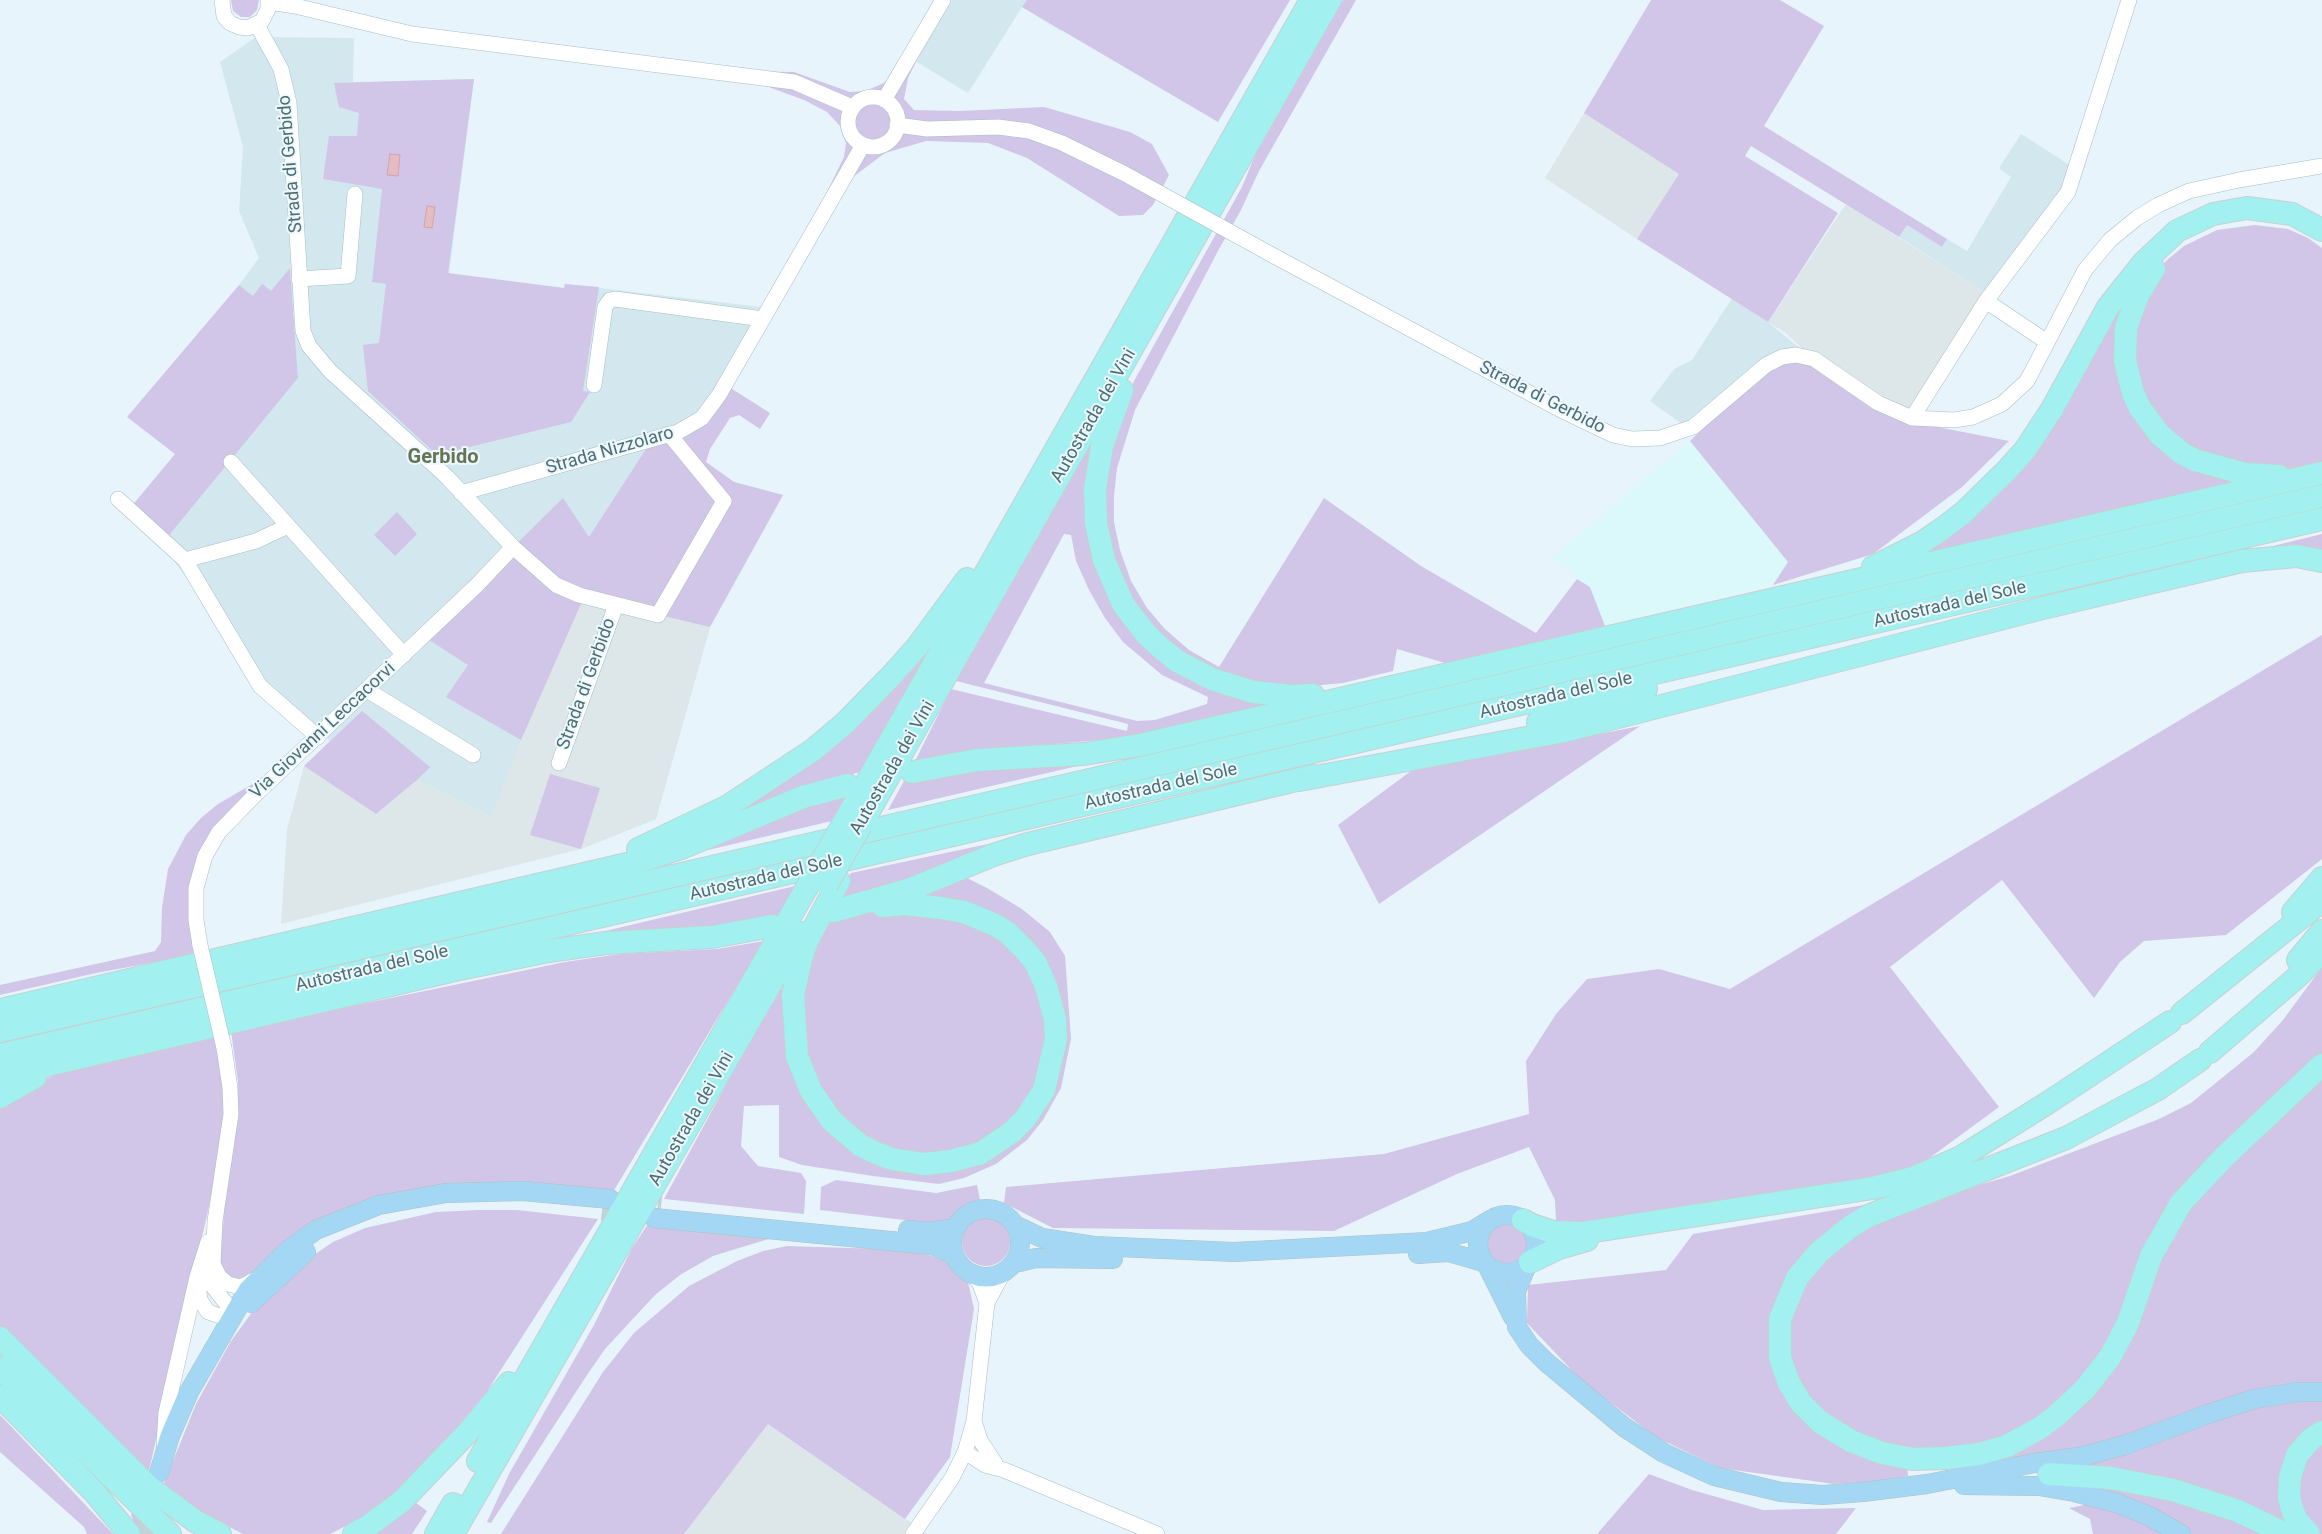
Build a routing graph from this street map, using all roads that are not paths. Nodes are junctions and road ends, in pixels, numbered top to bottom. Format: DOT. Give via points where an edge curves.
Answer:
graph roads {
  1 [pos="222,0"];
  2 [pos="943,0"];
  3 [pos="1311,0"];
  4 [pos="1330,0"];
  5 [pos="2129,0"];
  6 [pos="269,1"];
  7 [pos="257,25"];
  8 [pos="884,100"];
  9 [pos="852,107"];
  10 [pos="897,126"];
  11 [pos="863,145"];
  12 [pos="2322,166"];
  13 [pos="355,194"];
  14 [pos="2322,230"];
  15 [pos="2322,243"];
  16 [pos="1184,258"];
  17 [pos="299,279"];
  18 [pos="1986,301"];
  19 [pos="763,319"];
  20 [pos="2047,342"];
  21 [pos="594,384"];
  22 [pos="1074,418"];
  23 [pos="1912,418"];
  24 [pos="669,434"];
  25 [pos="231,462"];
  26 [pos="2322,473"];
  27 [pos="461,493"];
  28 [pos="2322,496"];
  29 [pos="118,499"];
  30 [pos="2322,519"];
  31 [pos="288,526"];
  32 [pos="514,547"];
  33 [pos="185,560"];
  34 [pos="2322,562"];
  35 [pos="1789,594"];
  36 [pos="616,605"];
  37 [pos="1792,642"];
  38 [pos="404,654"];
  39 [pos="1433,676"];
  40 [pos="367,690"];
  41 [pos="318,737"];
  42 [pos="472,755"];
  43 [pos="559,763"];
  44 [pos="912,772"];
  45 [pos="1300,780"];
  46 [pos="848,785"];
  47 [pos="859,818"];
  48 [pos="2322,878"];
  49 [pos="824,885"];
  50 [pos="2322,901"];
  51 [pos="463,902"];
  52 [pos="772,926"];
  53 [pos="2322,931"];
  54 [pos="2259,952"];
  55 [pos="2322,952"];
  56 [pos="0,1010"];
  57 [pos="2254,1012"];
  58 [pos="0,1031"];
  59 [pos="145,1042"];
  60 [pos="0,1055"];
  61 [pos="2322,1066"];
  62 [pos="0,1076"];
  63 [pos="0,1096"];
  64 [pos="642,1176"];
  65 [pos="1967,1176"];
  66 [pos="1490,1220"];
  67 [pos="1523,1220"];
  68 [pos="215,1221"];
  69 [pos="1016,1225"];
  70 [pos="956,1228"];
  71 [pos="213,1237"];
  72 [pos="954,1255"];
  73 [pos="1486,1264"];
  74 [pos="1529,1264"];
  75 [pos="1009,1268"];
  76 [pos="974,1276"];
  77 [pos="197,1277"];
  78 [pos="259,1278"];
  79 [pos="987,1303"];
  80 [pos="232,1320"];
  81 [pos="1517,1327"];
  82 [pos="0,1338"];
  83 [pos="0,1349"];
  84 [pos="0,1368"];
  85 [pos="2322,1392"];
  86 [pos="0,1396"];
  87 [pos="0,1408"];
  88 [pos="974,1421"];
  89 [pos="2322,1432"];
  90 [pos="965,1452"];
  91 [pos="161,1464"];
  92 [pos="997,1467"];
  93 [pos="107,1473"];
  94 [pos="2049,1474"];
  95 [pos="952,1478"];
  96 [pos="1927,1484"];
  97 [pos="94,1492"];
  98 [pos="919,1532"];
  99 [pos="129,1534"];
  100 [pos="170,1534"];
  101 [pos="220,1534"];
  102 [pos="354,1534"];
  103 [pos="436,1534"];
  104 [pos="453,1534"];
  105 [pos="1157,1534"];
  106 [pos="2182,1534"];
  107 [pos="2286,1534"];
  108 [pos="2308,1534"];
  1 -- 7 [label="street" via="224,16 230,23 248,28"];
  2 -- 8 [label="street"];
  3 -- 22 [label="highway, Autostrada dei Vini"];
  4 -- 16 [label="highway, Autostrada dei Vini"];
  5 -- 18 [label="street" via="2068,192"];
  6 -- 7 [label="street" via="266,16"];
  6 -- 9 [label="street" via="421,35 794,82"];
  7 -- 17 [label="street, Strada di Gerbido" via="281,69 289,103"];
  8 -- 9 [label="street" via="867,97"];
  8 -- 10 [label="street" via="897,115"];
  9 -- 11 [label="street" via="848,124 850,133"];
  10 -- 11 [label="street" via="888,141 881,145"];
  10 -- 23 [label="street, Strada di Gerbido, bridge" via="927,129 998,127 1029,131 1062,143 1613,435 1632,439 1660,438 1693,427 1766,365 1796,354 1814,359 1878,403"];
  11 -- 19 [label="street, Strada Nizzolaro"];
  12 -- 20 [label="street" via="2189,191 2136,218 2110,240 2085,270"];
  13 -- 17 [label="street" via="348,276"];
  14 -- 35 [label="highway" via="2292,214 2246,208 2214,214 2177,231 2143,263 2108,307 2052,409 2025,450 1990,489 1942,529 1899,555 1847,577"];
  15 -- 26 [label="highway" via="2296,228 2262,220 2225,223 2190,237 2167,254 2146,280 2131,312 2125,346 2129,378 2140,408 2160,435 2184,454 2209,466 2245,474"];
  16 -- 39 [label="highway" via="1151,337 1116,401 1098,468 1096,523 1110,576 1123,604 1146,634 1177,661 1212,679 1253,692 1319,695"];
  16 -- 47 [label="highway, Autostrada dei Vini"];
  17 -- 27 [label="street, Strada di Gerbido" via="303,331 308,346"];
  18 -- 20 [label="street"];
  18 -- 23 [label="street"];
  19 -- 21 [label="street" via="610,300 605,307"];
  19 -- 24 [label="street, Strada Nizzolaro" via="720,395 702,418"];
  20 -- 23 [label="street" via="2026,381 2002,404 1973,417 1954,420"];
  22 -- 47 [label="highway, Autostrada dei Vini"];
  22 -- 51 [label="highway" via="989,547 917,647 845,723 813,750 728,806 660,839 600,862"];
  24 -- 27 [label="street, Strada Nizzolaro"];
  24 -- 36 [label="street, Strada di Gerbido" via="724,502 658,615"];
  25 -- 31 [label="street"];
  26 -- 35 [label="highway"];
  27 -- 32 [label="street, Strada di Gerbido"];
  28 -- 58 [label="highway, Autostrada del Sole"];
  29 -- 33 [label="street"];
  30 -- 37 [label="highway, Autostrada del Sole"];
  31 -- 33 [label="street" via="256,540"];
  31 -- 38 [label="street"];
  32 -- 36 [label="street, Strada di Gerbido" via="556,585"];
  32 -- 38 [label="street, Via Giovanni Leccacorvi"];
  33 -- 41 [label="street" via="260,686"];
  34 -- 45 [label="highway" via="2296,556 2242,561 2039,609 1564,731"];
  35 -- 39 [label="highway"];
  36 -- 43 [label="street, Strada di Gerbido"];
  37 -- 45 [label="highway" via="1566,715"];
  37 -- 60 [label="highway, Autostrada del Sole"];
  38 -- 40 [label="street, Via Giovanni Leccacorvi"];
  39 -- 44 [label="highway" via="1116,750 977,760"];
  40 -- 41 [label="street, Via Giovanni Leccacorvi"];
  40 -- 42 [label="street"];
  41 -- 68 [label="street, Via Giovanni Leccacorvi, bridge" via="255,795 211,843 196,888 200,945 230,1088 231,1114"];
  45 -- 49 [label="highway" via="1028,844 911,889 832,914 890,905 964,912 1007,932 1035,962 1056,1019 1056,1039 1044,1090 1012,1132 981,1153 951,1161 924,1164 876,1153 846,1133 822,1108 802,1074 797,1056 793,995 800,959"];
  46 -- 51 [label="highway" via="803,797 684,847 649,858"];
  47 -- 49 [label="highway, Autostrada dei Vini, bridge"];
  47 -- 49 [label="highway, bridge"];
  48 -- 54 [label="highway"];
  49 -- 64 [label="highway, Autostrada dei Vini"];
  49 -- 104 [label="highway, Autostrada dei Vini"];
  50 -- 54 [label="highway"];
  51 -- 56 [label="highway"];
  52 -- 59 [label="highway" via="712,937 606,943 549,951"];
  53 -- 57 [label="highway"];
  54 -- 67 [label="highway" via="2176,1017 2049,1102 1969,1152 1913,1178 1873,1188 1582,1233 1553,1232"];
  55 -- 57 [label="highway"];
  57 -- 65 [label="highway" via="2205,1056 2158,1089 2089,1127"];
  59 -- 62 [label="highway"];
  59 -- 63 [label="highway" via="40,1075"];
  61 -- 65 [label="highway" via="2213,1168 2181,1203 2151,1256 2136,1303 2118,1343 2085,1389 2056,1416 2007,1446 1979,1454 1913,1458 1868,1449 1836,1434 1820,1422 1794,1393 1780,1358 1779,1333 1784,1306 1806,1265 1850,1227 1884,1209"];
  64 -- 102 [label="highway" via="577,1269 503,1392 402,1501"];
  64 -- 103 [label="highway, Autostrada dei Vini"];
  65 -- 74 [label="highway" via="1871,1197 1582,1241 1559,1248"];
  66 -- 67 [label="main road" via="1512,1215"];
  66 -- 69 [label="main road" via="1472,1231 1427,1242 1234,1252 1094,1246 1042,1238"];
  66 -- 73 [label="main road" via="1478,1240 1479,1255"];
  67 -- 74 [label="main road" via="1534,1235 1536,1244"];
  68 -- 71 [label="street"];
  68 -- 77 [label="street"];
  69 -- 70 [label="main road" via="998,1211 983,1209 964,1217"];
  69 -- 75 [label="main road" via="1021,1244"];
  70 -- 72 [label="main road"];
  70 -- 72 [label="main road" via="930,1232 658,1212 932,1245"];
  71 -- 78 [label="street" via="213,1264 223,1280 241,1287"];
  71 -- 80 [label="street" via="209,1275 214,1290 228,1306"];
  72 -- 76 [label="main road" via="959,1264"];
  73 -- 74 [label="main road" via="1499,1272 1511,1273"];
  73 -- 75 [label="main road" via="1448,1252 1212,1263 1036,1258"];
  73 -- 81 [label="main road"];
  74 -- 81 [label="main road" via="1516,1291"];
  75 -- 76 [label="main road" via="984,1278"];
  75 -- 79 [label="street"];
  76 -- 79 [label="street"];
  77 -- 80 [label="street" via="198,1292 204,1306 214,1315"];
  77 -- 91 [label="street" via="166,1413"];
  78 -- 80 [label="main road" via="248,1290"];
  78 -- 80 [label="main road" via="316,1230 400,1200 500,1190 606,1205 462,1203 377,1219 338,1234 308,1251"];
  79 -- 88 [label="street"];
  80 -- 91 [label="main road" via="189,1392"];
  81 -- 96 [label="main road" via="1540,1357 1611,1417 1654,1447 1702,1472 1751,1486 1807,1494 1839,1494"];
  82 -- 101 [label="highway" via="149,1487 180,1511"];
  83 -- 93 [label="highway" via="63,1416"];
  84 -- 93 [label="highway"];
  85 -- 96 [label="main road" via="2254,1399 2103,1451"];
  86 -- 97 [label="highway"];
  87 -- 97 [label="highway" via="51,1458"];
  88 -- 90 [label="street"];
  88 -- 92 [label="street" via="980,1440"];
  89 -- 108 [label="highway" via="2297,1455 2290,1477 2292,1509"];
  90 -- 92 [label="street" via="982,1456"];
  90 -- 95 [label="street"];
  92 -- 95 [label="street" via="977,1469"];
  92 -- 105 [label="street"];
  93 -- 100 [label="highway"];
  94 -- 96 [label="main road"];
  94 -- 107 [label="highway" via="2111,1478 2173,1490 2238,1511"];
  95 -- 98 [label="street"];
  96 -- 106 [label="main road" via="2040,1486 2074,1492 2132,1509"];
  97 -- 99 [label="highway"];
}
